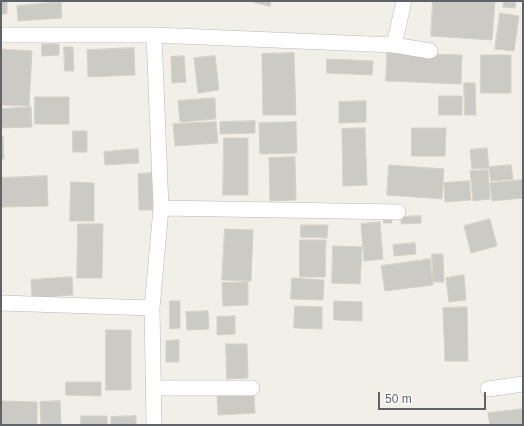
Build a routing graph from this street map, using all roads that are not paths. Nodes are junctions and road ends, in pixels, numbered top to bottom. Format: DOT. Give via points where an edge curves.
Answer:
graph roads {
  1 [pos="404,1"];
  2 [pos="1,35"];
  3 [pos="154,35"];
  4 [pos="394,46"];
  5 [pos="430,50"];
  6 [pos="161,208"];
  7 [pos="398,212"];
  8 [pos="1,303"];
  9 [pos="152,308"];
  10 [pos="523,384"];
  11 [pos="154,388"];
  12 [pos="252,388"];
  13 [pos="488,389"];
  14 [pos="154,425"];
  1 -- 4 [label="street"];
  2 -- 3 [label="street"];
  3 -- 4 [label="street"];
  3 -- 6 [label="street"];
  4 -- 5 [label="street"];
  6 -- 7 [label="street"];
  6 -- 9 [label="street"];
  8 -- 9 [label="street"];
  9 -- 11 [label="street"];
  10 -- 13 [label="street"];
  11 -- 12 [label="street"];
  11 -- 14 [label="street"];
}
